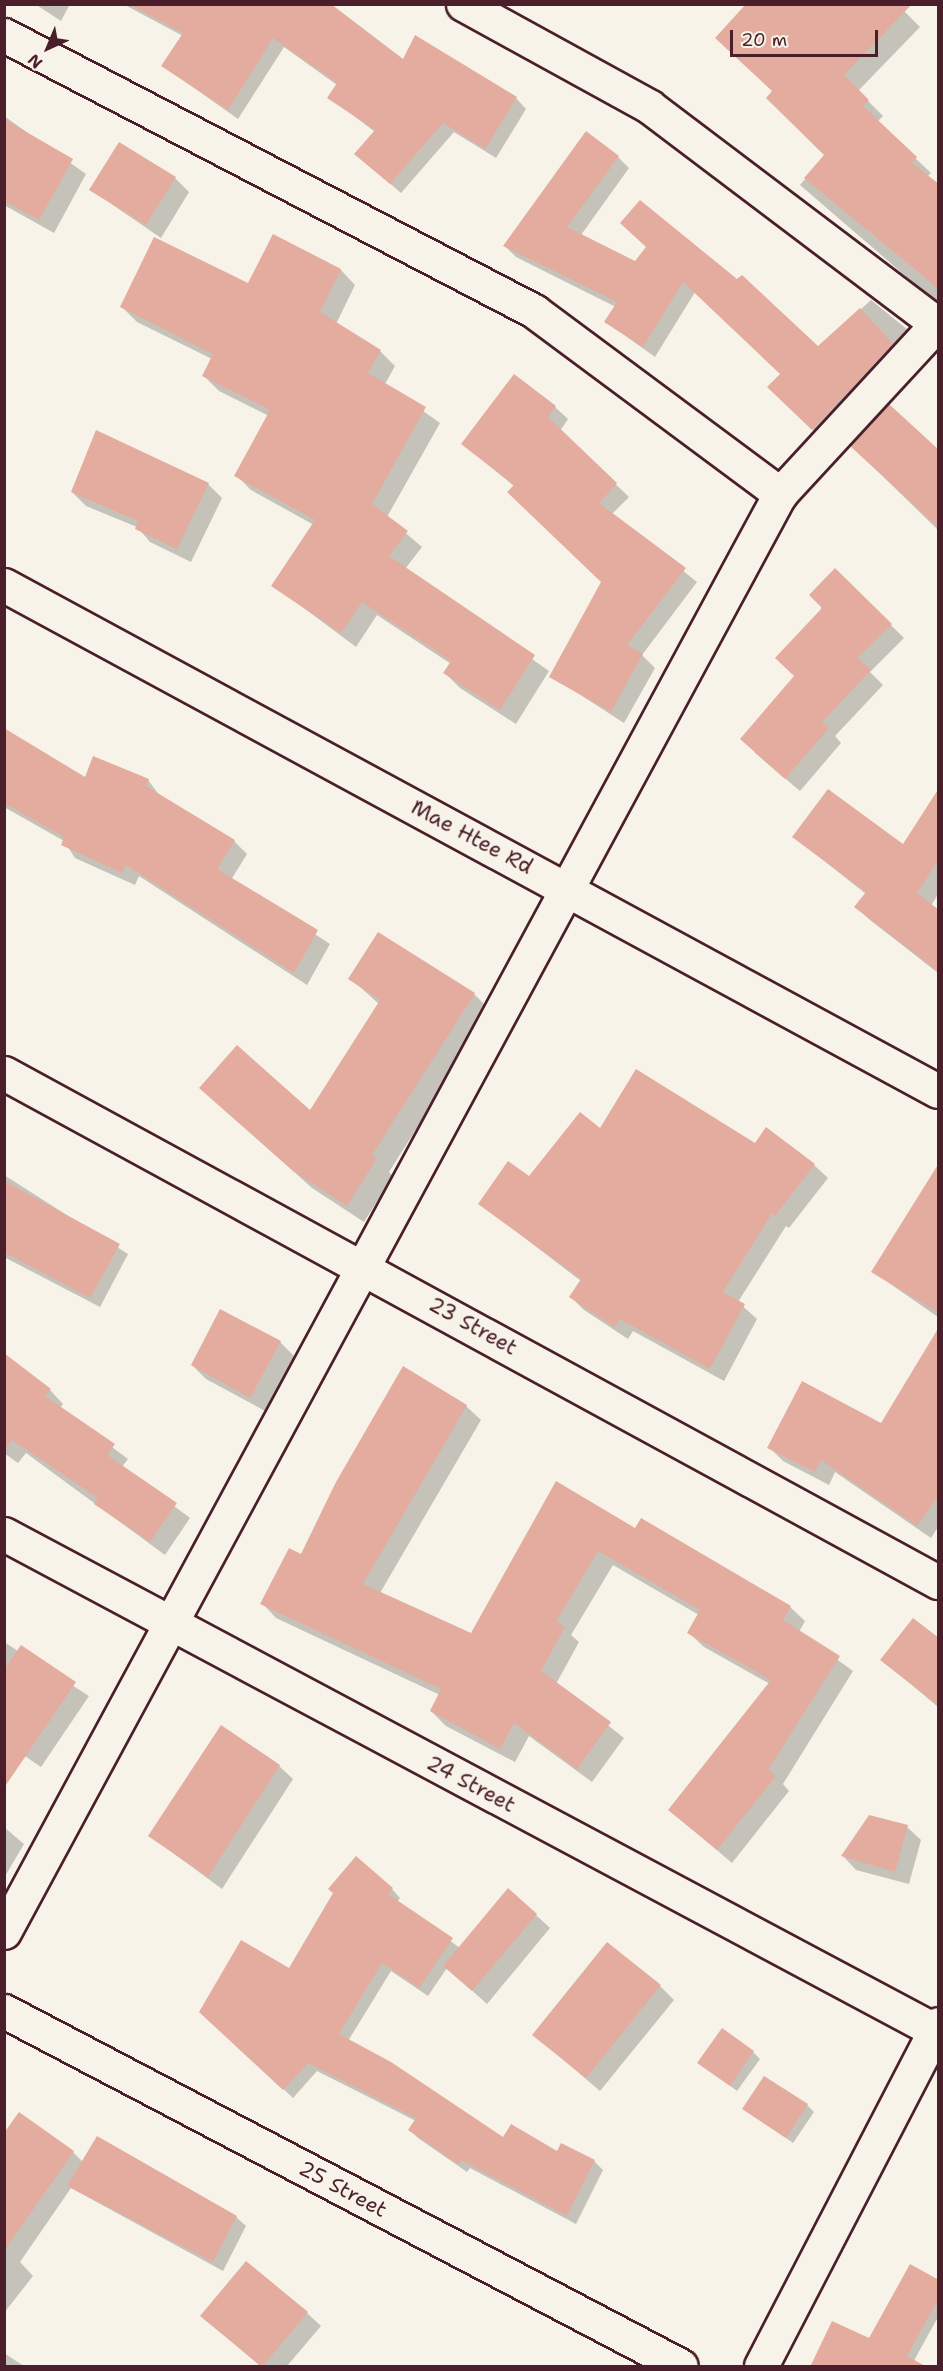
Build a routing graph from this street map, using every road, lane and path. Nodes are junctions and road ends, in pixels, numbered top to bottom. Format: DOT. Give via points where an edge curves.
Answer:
graph roads {
  1 [pos="463,4"];
  2 [pos="4,35"];
  3 [pos="938,324"];
  4 [pos="780,494"];
  5 [pos="4,585"];
  6 [pos="564,888"];
  7 [pos="4,1073"];
  8 [pos="939,1091"];
  9 [pos="362,1265"];
  10 [pos="4,1534"];
  11 [pos="939,1582"];
  12 [pos="170,1624"];
  13 [pos="4,1932"];
  14 [pos="4,2011"];
  15 [pos="938,2028"];
  16 [pos="681,2367"];
  17 [pos="761,2367"];
  1 -- 3 [label="street" via="650,107"];
  2 -- 4 [label="street" via="534,311"];
  3 -- 4 [label="street"];
  4 -- 6 [label="street"];
  5 -- 6 [label="street, Mae Htee Rd"];
  6 -- 8 [label="street, Mae Htee Rd"];
  6 -- 9 [label="street"];
  7 -- 9 [label="street, 23 Street"];
  9 -- 11 [label="street, 23 Street"];
  9 -- 12 [label="street"];
  10 -- 12 [label="street, 24 Street"];
  12 -- 13 [label="street"];
  12 -- 15 [label="street, 24 Street"];
  14 -- 16 [label="street, 25 Street"];
  15 -- 17 [label="street"];
}
